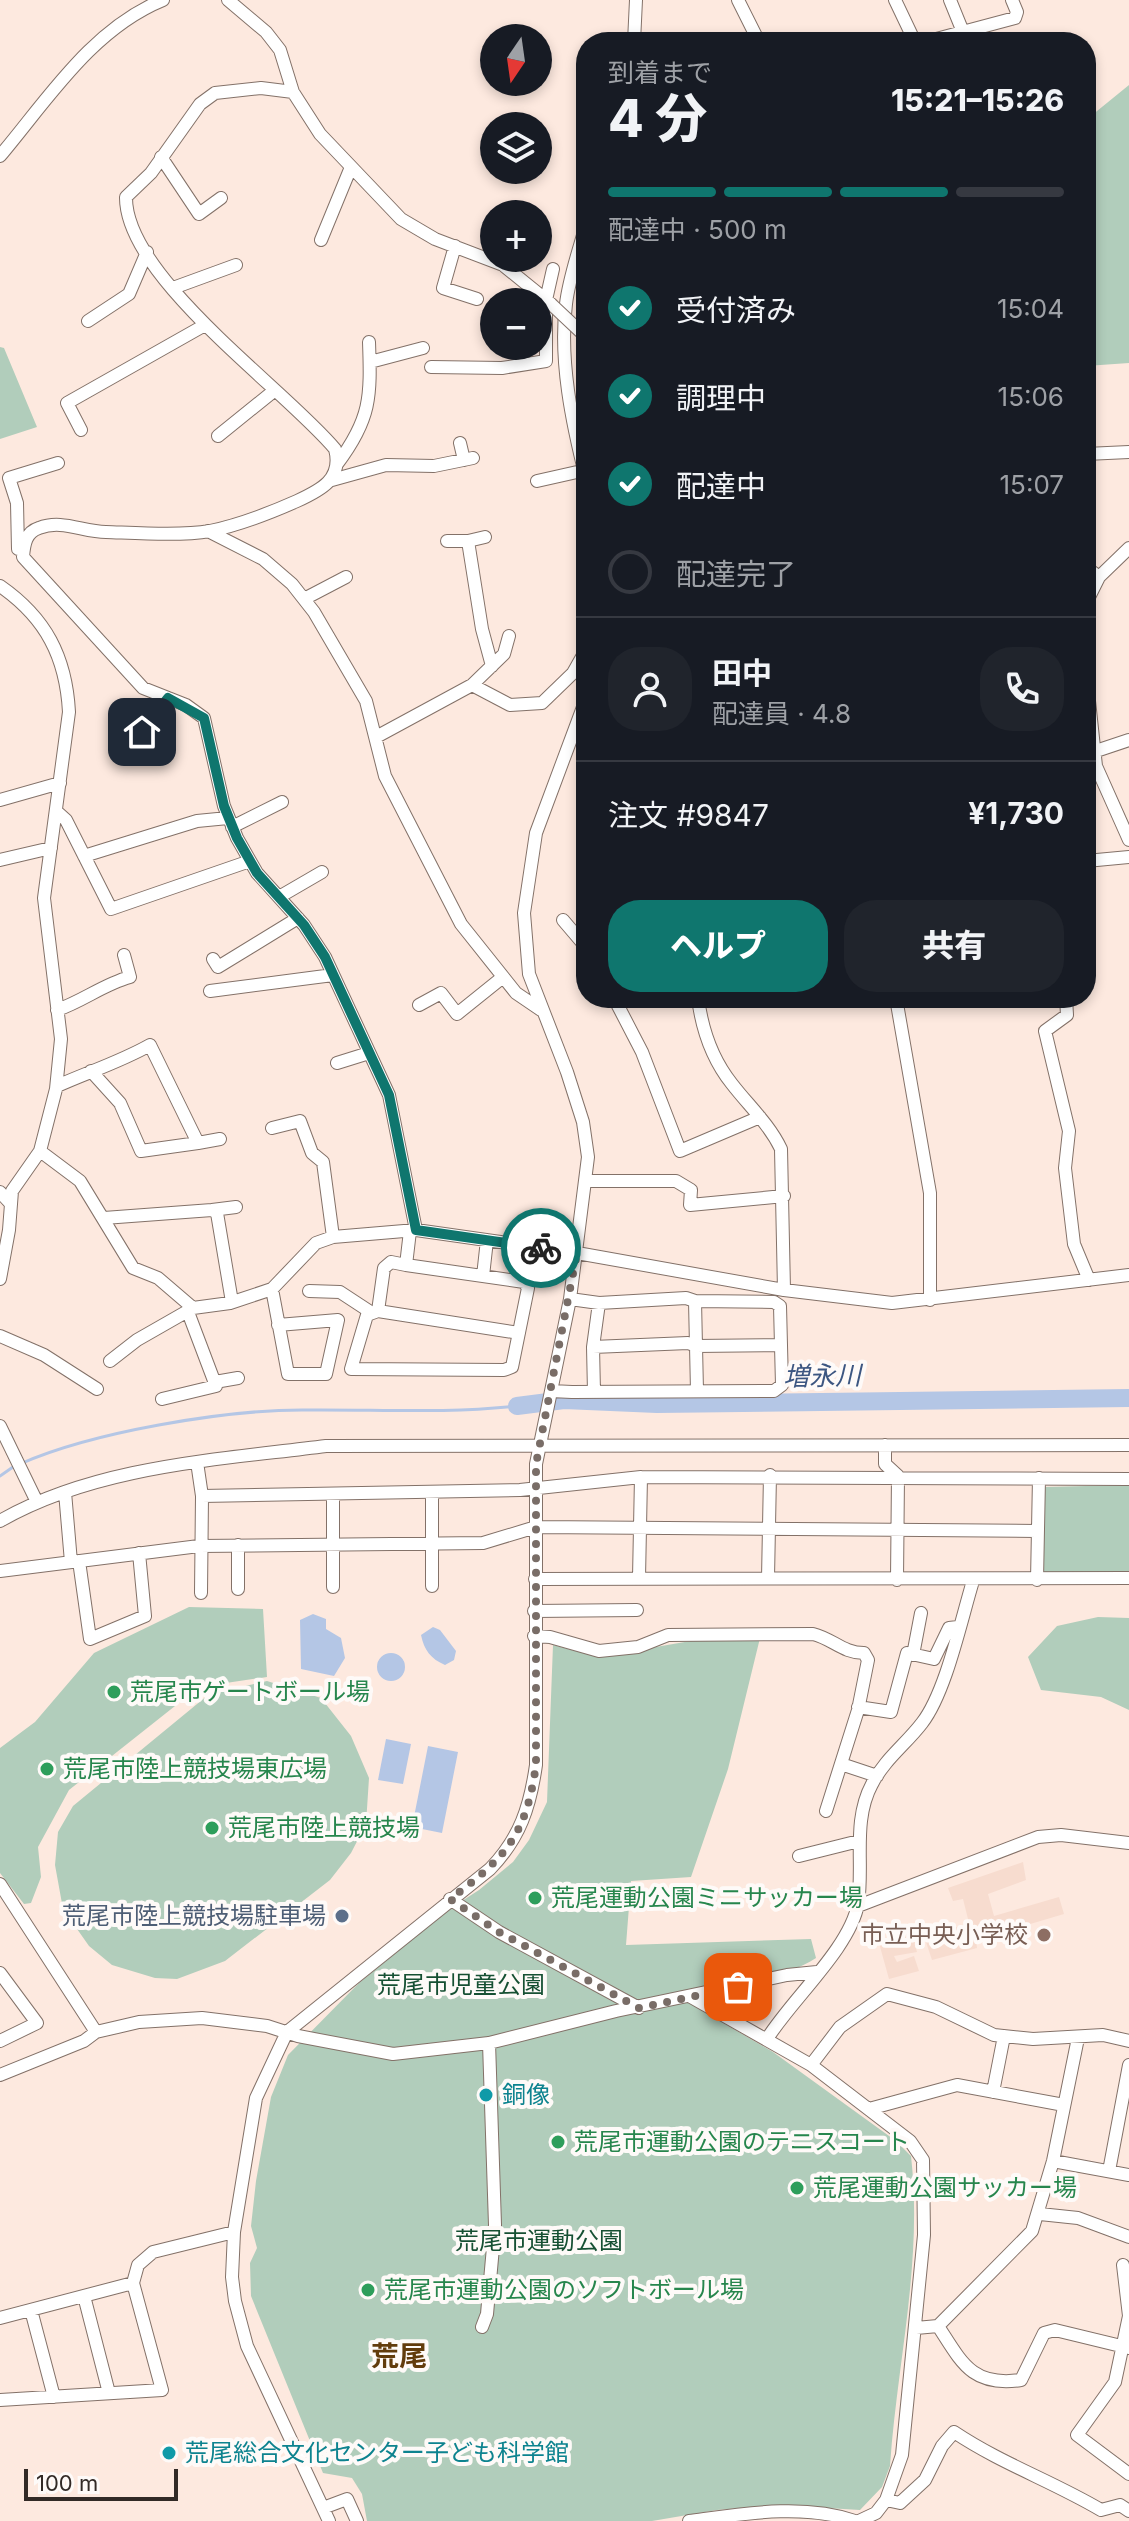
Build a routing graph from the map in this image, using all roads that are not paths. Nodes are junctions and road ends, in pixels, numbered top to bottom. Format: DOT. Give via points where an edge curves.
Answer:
graph roads {
  1 [pos="163,0"];
  2 [pos="228,0"];
  3 [pos="636,0"];
  4 [pos="738,0"];
  5 [pos="895,0"];
  6 [pos="950,0"];
  7 [pos="1012,0"];
  8 [pos="634,32"];
  9 [pos="754,32"];
  10 [pos="910,32"];
  11 [pos="963,32"];
  12 [pos="293,92"];
  13 [pos="0,156"];
  14 [pos="161,157"];
  15 [pos="351,167"];
  16 [pos="221,198"];
  17 [pos="321,240"];
  18 [pos="455,246"];
  19 [pos="147,252"];
  20 [pos="576,264"];
  21 [pos="236,265"];
  22 [pos="553,269"];
  23 [pos="173,288"];
  24 [pos="531,288"];
  25 [pos="550,288"];
  26 [pos="477,299"];
  27 [pos="552,306"];
  28 [pos="88,321"];
  29 [pos="205,325"];
  30 [pos="576,328"];
  31 [pos="369,342"];
  32 [pos="423,348"];
  33 [pos="546,360"];
  34 [pos="370,362"];
  35 [pos="431,367"];
  36 [pos="275,390"];
  37 [pos="576,423"];
  38 [pos="81,430"];
  39 [pos="218,436"];
  40 [pos="460,443"];
  41 [pos="1129,452"];
  42 [pos="1096,454"];
  43 [pos="58,463"];
  44 [pos="337,464"];
  45 [pos="576,474"];
  46 [pos="332,480"];
  47 [pos="537,481"];
  48 [pos="208,531"];
  49 [pos="485,537"];
  50 [pos="447,541"];
  51 [pos="468,541"];
  52 [pos="1129,548"];
  53 [pos="26,562"];
  54 [pos="1096,575"];
  55 [pos="346,577"];
  56 [pos="1099,577"];
  57 [pos="1096,583"];
  58 [pos="0,586"];
  59 [pos="304,599"];
  60 [pos="509,636"];
  61 [pos="492,666"];
  62 [pos="576,668"];
  63 [pos="472,685"];
  64 [pos="168,698"];
  65 [pos="576,726"];
  66 [pos="376,737"];
  67 [pos="1129,740"];
  68 [pos="1096,751"];
  69 [pos="157,758"];
  70 [pos="1096,762"];
  71 [pos="60,783"];
  72 [pos="0,800"];
  73 [pos="282,802"];
  74 [pos="56,811"];
  75 [pos="230,822"];
  76 [pos="1129,840"];
  77 [pos="51,848"];
  78 [pos="84,856"];
  79 [pos="1129,857"];
  80 [pos="0,860"];
  81 [pos="1096,860"];
  82 [pos="250,861"];
  83 [pos="322,872"];
  84 [pos="279,897"];
  85 [pos="298,918"];
  86 [pos="563,920"];
  87 [pos="576,935"];
  88 [pos="124,955"];
  89 [pos="218,967"];
  90 [pos="333,975"];
  91 [pos="503,977"];
  92 [pos="210,991"];
  93 [pos="419,1005"];
  94 [pos="619,1008"];
  95 [pos="699,1008"];
  96 [pos="898,1008"];
  97 [pos="1067,1008"];
  98 [pos="57,1010"];
  99 [pos="541,1011"];
  100 [pos="369,1053"];
  101 [pos="337,1063"];
  102 [pos="91,1071"];
  103 [pos="57,1086"];
  104 [pos="760,1117"];
  105 [pos="272,1128"];
  106 [pos="220,1139"];
  107 [pos="198,1143"];
  108 [pos="40,1151"];
  109 [pos="588,1181"];
  110 [pos="0,1192"];
  111 [pos="784,1196"];
  112 [pos="11,1204"];
  113 [pos="236,1207"];
  114 [pos="212,1210"];
  115 [pos="104,1218"];
  116 [pos="413,1230"];
  117 [pos="333,1237"];
  118 [pos="487,1240"];
  119 [pos="577,1253"];
  120 [pos="406,1265"];
  121 [pos="1129,1275"];
  122 [pos="483,1276"];
  123 [pos="0,1279"];
  124 [pos="1089,1280"];
  125 [pos="272,1289"];
  126 [pos="784,1290"];
  127 [pos="309,1291"];
  128 [pos="570,1299"];
  129 [pos="930,1300"];
  130 [pos="695,1301"];
  131 [pos="232,1302"];
  132 [pos="599,1303"];
  133 [pos="190,1310"];
  134 [pos="375,1312"];
  135 [pos="278,1325"];
  136 [pos="519,1333"];
  137 [pos="0,1336"];
  138 [pos="781,1345"];
  139 [pos="696,1346"];
  140 [pos="593,1347"];
  141 [pos="110,1361"];
  142 [pos="238,1378"];
  143 [pos="215,1382"];
  144 [pos="97,1389"];
  145 [pos="551,1391"];
  146 [pos="697,1391"];
  147 [pos="594,1392"];
  148 [pos="162,1399"];
  149 [pos="0,1426"];
  150 [pos="885,1445"];
  151 [pos="1129,1445"];
  152 [pos="539,1447"];
  153 [pos="197,1462"];
  154 [pos="770,1475"];
  155 [pos="898,1476"];
  156 [pos="641,1477"];
  157 [pos="1039,1478"];
  158 [pos="1129,1479"];
  159 [pos="537,1488"];
  160 [pos="65,1492"];
  161 [pos="432,1492"];
  162 [pos="333,1494"];
  163 [pos="202,1496"];
  164 [pos="36,1500"];
  165 [pos="0,1521"];
  166 [pos="536,1527"];
  167 [pos="641,1527"];
  168 [pos="770,1529"];
  169 [pos="896,1529"];
  170 [pos="1037,1531"];
  171 [pos="333,1543"];
  172 [pos="432,1543"];
  173 [pos="238,1545"];
  174 [pos="202,1546"];
  175 [pos="139,1553"];
  176 [pos="75,1562"];
  177 [pos="0,1571"];
  178 [pos="639,1578"];
  179 [pos="768,1578"];
  180 [pos="1129,1578"];
  181 [pos="535,1579"];
  182 [pos="897,1580"];
  183 [pos="1037,1580"];
  184 [pos="973,1581"];
  185 [pos="432,1586"];
  186 [pos="333,1587"];
  187 [pos="238,1589"];
  188 [pos="201,1593"];
  189 [pos="637,1610"];
  190 [pos="534,1611"];
  191 [pos="921,1613"];
  192 [pos="958,1627"];
  193 [pos="534,1636"];
  194 [pos="913,1655"];
  195 [pos="858,1707"];
  196 [pos="841,1764"];
  197 [pos="877,1776"];
  198 [pos="826,1811"];
  199 [pos="859,1841"];
  200 [pos="1129,1843"];
  201 [pos="799,1856"];
  202 [pos="0,1884"];
  203 [pos="450,1899"];
  204 [pos="858,1906"];
  205 [pos="817,1972"];
  206 [pos="0,1973"];
  207 [pos="691,1997"];
  208 [pos="639,2008"];
  209 [pos="96,2032"];
  210 [pos="287,2032"];
  211 [pos="1004,2036"];
  212 [pos="1078,2038"];
  213 [pos="1126,2038"];
  214 [pos="767,2039"];
  215 [pos="0,2041"];
  216 [pos="489,2043"];
  217 [pos="811,2065"];
  218 [pos="1129,2065"];
  219 [pos="0,2075"];
  220 [pos="993,2092"];
  221 [pos="1064,2105"];
  222 [pos="869,2109"];
  223 [pos="1053,2161"];
  224 [pos="1109,2171"];
  225 [pos="1129,2175"];
  226 [pos="1040,2214"];
  227 [pos="234,2232"];
  228 [pos="1129,2237"];
  229 [pos="1123,2265"];
  230 [pos="133,2283"];
  231 [pos="84,2296"];
  232 [pos="31,2310"];
  233 [pos="1129,2316"];
  234 [pos="0,2318"];
  235 [pos="938,2326"];
  236 [pos="482,2327"];
  237 [pos="916,2328"];
  238 [pos="1125,2347"];
  239 [pos="109,2393"];
  240 [pos="54,2397"];
  241 [pos="0,2400"];
  242 [pos="1129,2474"];
  243 [pos="886,2500"];
  244 [pos="323,2508"];
  245 [pos="1129,2511"];
  246 [pos="329,2521"];
  247 [pos="357,2521"];
  248 [pos="689,2521"];
  249 [pos="857,2521"];
  1 -- 13 [label="street" via="131,14 94,45"];
  2 -- 12 [label="street" via="280,50"];
  3 -- 8 [label="street"];
  4 -- 9 [label="street"];
  5 -- 10 [label="street"];
  6 -- 11 [label="street"];
  7 -- 11 [label="street" via="1015,18"];
  12 -- 14 [label="street" via="261,88 215,93 200,104"];
  12 -- 15 [label="street" via="320,134"];
  14 -- 16 [label="street" via="199,214"];
  14 -- 19 [label="street" via="126,197 126,213"];
  15 -- 17 [label="street"];
  15 -- 18 [label="street" via="401,219"];
  18 -- 24 [label="street" via="503,265"];
  18 -- 26 [label="street" via="443,288"];
  19 -- 23 [label="street"];
  19 -- 28 [label="street" via="129,294"];
  20 -- 37 [label="street" via="566,303"];
  21 -- 23 [label="street"];
  22 -- 25 [label="street"];
  23 -- 29 [label="street"];
  27 -- 30 [label="street, bridge"];
  29 -- 36 [label="street"];
  29 -- 38 [label="street" via="67,403"];
  31 -- 34 [label="street"];
  32 -- 34 [label="street"];
  33 -- 35 [label="street" via="502,368"];
  34 -- 44 [label="street" via="367,416"];
  36 -- 39 [label="street"];
  36 -- 44 [label="street" via="335,449"];
  40 -- 46 [label="street" via="468,459 434,466 386,465"];
  41 -- 42 [label="street"];
  43 -- 53 [label="street" via="9,478 17,503 17,550"];
  44 -- 46 [label="street"];
  45 -- 47 [label="street"];
  46 -- 48 [label="street" via="272,512"];
  48 -- 53 [label="street" via="102,532 60,524 28,535"];
  48 -- 59 [label="street" via="263,559"];
  49 -- 51 [label="street"];
  50 -- 51 [label="street"];
  51 -- 61 [label="street"];
  52 -- 56 [label="street"];
  53 -- 64 [label="street" via="143,688"];
  54 -- 56 [label="street"];
  55 -- 59 [label="street"];
  56 -- 57 [label="street"];
  58 -- 71 [label="street" via="29,607 52,641 68,684"];
  59 -- 66 [label="street" via="366,701"];
  60 -- 61 [label="street" via="504,654"];
  61 -- 63 [label="street"];
  62 -- 63 [label="street" via="542,703 510,705"];
  63 -- 66 [label="street"];
  64 -- 69 [label="street" via="142,732"];
  64 -- 75 [label="street" via="204,718"];
  65 -- 99 [label="street" via="536,833 529,876 525,940"];
  66 -- 91 [label="street" via="385,776 427,861 461,924"];
  67 -- 68 [label="street"];
  70 -- 76 [label="street" via="1106,796"];
  71 -- 72 [label="street"];
  71 -- 74 [label="street"];
  73 -- 75 [label="street"];
  74 -- 77 [label="street"];
  74 -- 78 [label="street"];
  75 -- 78 [label="street" via="197,821"];
  75 -- 82 [label="street"];
  77 -- 80 [label="street"];
  77 -- 98 [label="street" via="44,898"];
  78 -- 82 [label="street" via="111,909"];
  79 -- 81 [label="street"];
  82 -- 84 [label="street"];
  83 -- 84 [label="street"];
  84 -- 85 [label="street"];
  85 -- 89 [label="street"];
  85 -- 90 [label="street"];
  86 -- 87 [label="street"];
  88 -- 98 [label="street" via="130,977"];
  90 -- 92 [label="street"];
  90 -- 100 [label="street"];
  91 -- 93 [label="street" via="457,1014 441,993"];
  91 -- 99 [label="street"];
  94 -- 104 [label="street" via="680,1151"];
  95 -- 104 [label="street" via="716,1059"];
  96 -- 129 [label="street" via="930,1193"];
  97 -- 124 [label="street" via="1067,1015 1045,1031 1069,1131 1065,1168 1074,1244"];
  98 -- 103 [label="street"];
  99 -- 109 [label="street" via="583,1122"];
  100 -- 101 [label="street"];
  100 -- 116 [label="street" via="389,1095"];
  102 -- 103 [label="street"];
  102 -- 107 [label="street" via="120,1103 141,1151"];
  102 -- 107 [label="street" via="150,1045"];
  103 -- 108 [label="street"];
  104 -- 111 [label="street" via="781,1149"];
  105 -- 117 [label="street" via="300,1121 312,1153 323,1162"];
  106 -- 107 [label="street"];
  108 -- 112 [label="street" via="12,1191"];
  108 -- 115 [label="street" via="80,1181"];
  109 -- 111 [label="street" via="676,1181 691,1190 690,1205"];
  109 -- 119 [label="street"];
  110 -- 112 [label="street"];
  111 -- 126 [label="street"];
  112 -- 123 [label="street"];
  113 -- 114 [label="street"];
  114 -- 115 [label="street"];
  114 -- 131 [label="street" via="217,1213"];
  115 -- 133 [label="street" via="133,1268 158,1278"];
  116 -- 117 [label="street"];
  116 -- 118 [label="street"];
  116 -- 120 [label="street"];
  117 -- 125 [label="street" via="316,1243"];
  118 -- 119 [label="street"];
  118 -- 122 [label="street"];
  119 -- 126 [label="street"];
  119 -- 128 [label="street"];
  120 -- 122 [label="street"];
  120 -- 134 [label="street" via="391,1262 384,1268"];
  121 -- 124 [label="street"];
  122 -- 136 [label="street" via="524,1282 528,1288"];
  124 -- 129 [label="street"];
  125 -- 131 [label="street"];
  125 -- 135 [label="street"];
  126 -- 129 [label="street" via="852,1300"];
  127 -- 134 [label="street" via="340,1292"];
  128 -- 132 [label="street"];
  128 -- 145 [label="street"];
  130 -- 132 [label="street"];
  130 -- 138 [label="street" via="774,1302 780,1306"];
  130 -- 139 [label="street"];
  131 -- 133 [label="street"];
  132 -- 140 [label="street"];
  133 -- 141 [label="street"];
  133 -- 143 [label="street"];
  134 -- 136 [label="street"];
  134 -- 136 [label="street" via="367,1315 351,1369 504,1370 512,1367"];
  135 -- 135 [label="street" via="288,1374 326,1374 338,1320"];
  137 -- 144 [label="street" via="44,1355"];
  138 -- 139 [label="street"];
  138 -- 146 [label="street" via="782,1385 774,1391"];
  139 -- 140 [label="street"];
  139 -- 146 [label="street"];
  140 -- 147 [label="street"];
  142 -- 143 [label="street"];
  143 -- 148 [label="street" via="216,1386"];
  145 -- 147 [label="street"];
  145 -- 152 [label="street"];
  146 -- 147 [label="street"];
  149 -- 164 [label="street"];
  150 -- 151 [label="street"];
  150 -- 152 [label="street"];
  150 -- 155 [label="street" via="885,1464"];
  152 -- 153 [label="street" via="326,1446"];
  152 -- 159 [label="street"];
  153 -- 160 [label="street"];
  153 -- 163 [label="street"];
  154 -- 155 [label="street"];
  154 -- 156 [label="street"];
  154 -- 168 [label="street"];
  155 -- 157 [label="street"];
  155 -- 169 [label="street"];
  156 -- 159 [label="street"];
  156 -- 167 [label="street"];
  157 -- 158 [label="street"];
  157 -- 170 [label="street"];
  159 -- 161 [label="street"];
  159 -- 166 [label="street"];
  160 -- 164 [label="street"];
  160 -- 176 [label="street"];
  161 -- 162 [label="street"];
  161 -- 172 [label="street"];
  162 -- 163 [label="street"];
  162 -- 171 [label="street"];
  163 -- 174 [label="street"];
  164 -- 165 [label="street"];
  166 -- 167 [label="street"];
  166 -- 172 [label="street" via="483,1543"];
  166 -- 181 [label="street"];
  167 -- 168 [label="street"];
  167 -- 178 [label="street"];
  168 -- 169 [label="street"];
  168 -- 179 [label="street"];
  169 -- 170 [label="street"];
  169 -- 182 [label="street"];
  170 -- 183 [label="street"];
  171 -- 172 [label="street"];
  171 -- 173 [label="street"];
  171 -- 186 [label="street"];
  172 -- 185 [label="street"];
  173 -- 174 [label="street"];
  173 -- 187 [label="street"];
  174 -- 175 [label="street"];
  174 -- 188 [label="street"];
  175 -- 176 [label="street"];
  175 -- 176 [label="street" via="145,1616 90,1639"];
  176 -- 177 [label="street"];
  178 -- 179 [label="street"];
  178 -- 181 [label="street"];
  179 -- 182 [label="street"];
  180 -- 183 [label="street"];
  181 -- 190 [label="street"];
  182 -- 184 [label="street"];
  183 -- 184 [label="street"];
  184 -- 192 [label="street"];
  189 -- 190 [label="street"];
  190 -- 193 [label="street"];
  191 -- 194 [label="street"];
  192 -- 194 [label="street" via="949,1628 934,1659"];
  192 -- 197 [label="street" via="935,1702"];
  193 -- 195 [label="street" via="599,1651 638,1647 668,1635 813,1634 848,1653 864,1653 868,1660"];
  193 -- 203 [label="street" via="536,1765 526,1817 507,1851"];
  194 -- 195 [label="street" via="907,1653 891,1712"];
  195 -- 196 [label="street"];
  196 -- 197 [label="street"];
  196 -- 198 [label="street"];
  197 -- 199 [label="street" via="864,1801"];
  199 -- 201 [label="street"];
  199 -- 204 [label="street"];
  200 -- 204 [label="street" via="1038,1837"];
  202 -- 209 [label="street"];
  203 -- 208 [label="street" via="499,1932"];
  203 -- 210 [label="street"];
  204 -- 205 [label="street" via="835,1951"];
  205 -- 207 [label="street"];
  205 -- 214 [label="street"];
  206 -- 215 [label="street" via="37,2023"];
  207 -- 208 [label="street"];
  207 -- 214 [label="street"];
  208 -- 216 [label="street"];
  209 -- 210 [label="street" via="139,2022 202,2018"];
  209 -- 219 [label="street"];
  210 -- 216 [label="street" via="381,2054"];
  210 -- 227 [label="street" via="256,2098"];
  211 -- 212 [label="street"];
  211 -- 217 [label="street" via="928,2004 887,1994 840,2027"];
  211 -- 220 [label="street"];
  212 -- 213 [label="street"];
  212 -- 221 [label="street"];
  214 -- 217 [label="street"];
  216 -- 236 [label="street" via="495,2225"];
  217 -- 222 [label="street"];
  218 -- 224 [label="street"];
  220 -- 221 [label="street"];
  220 -- 222 [label="street" via="957,2085"];
  221 -- 223 [label="street"];
  222 -- 237 [label="street" via="910,2141 923,2160 924,2235"];
  223 -- 224 [label="street"];
  223 -- 226 [label="street"];
  224 -- 225 [label="street"];
  226 -- 228 [label="street" via="1078,2218"];
  226 -- 235 [label="street" via="1032,2231"];
  227 -- 230 [label="street" via="153,2252 138,2265"];
  227 -- 244 [label="street" via="232,2277 240,2325"];
  229 -- 233 [label="street"];
  230 -- 231 [label="street"];
  230 -- 239 [label="street" via="162,2390"];
  231 -- 232 [label="street"];
  231 -- 239 [label="street"];
  232 -- 234 [label="street"];
  232 -- 240 [label="street"];
  233 -- 238 [label="street"];
  235 -- 237 [label="street"];
  235 -- 238 [label="street" via="968,2372 999,2383 1021,2380 1044,2333 1055,2330"];
  237 -- 243 [label="street" via="902,2455"];
  238 -- 242 [label="street" via="1115,2382 1077,2435"];
  239 -- 240 [label="street"];
  240 -- 241 [label="street"];
  243 -- 245 [label="street" via="900,2503 925,2480 954,2432 995,2459 1062,2486 1101,2510 1120,2505"];
  243 -- 249 [label="street" via="876,2513"];
  244 -- 246 [label="street"];
  244 -- 247 [label="street" via="347,2499"];
  248 -- 249 [label="street" via="765,2512"];
}
